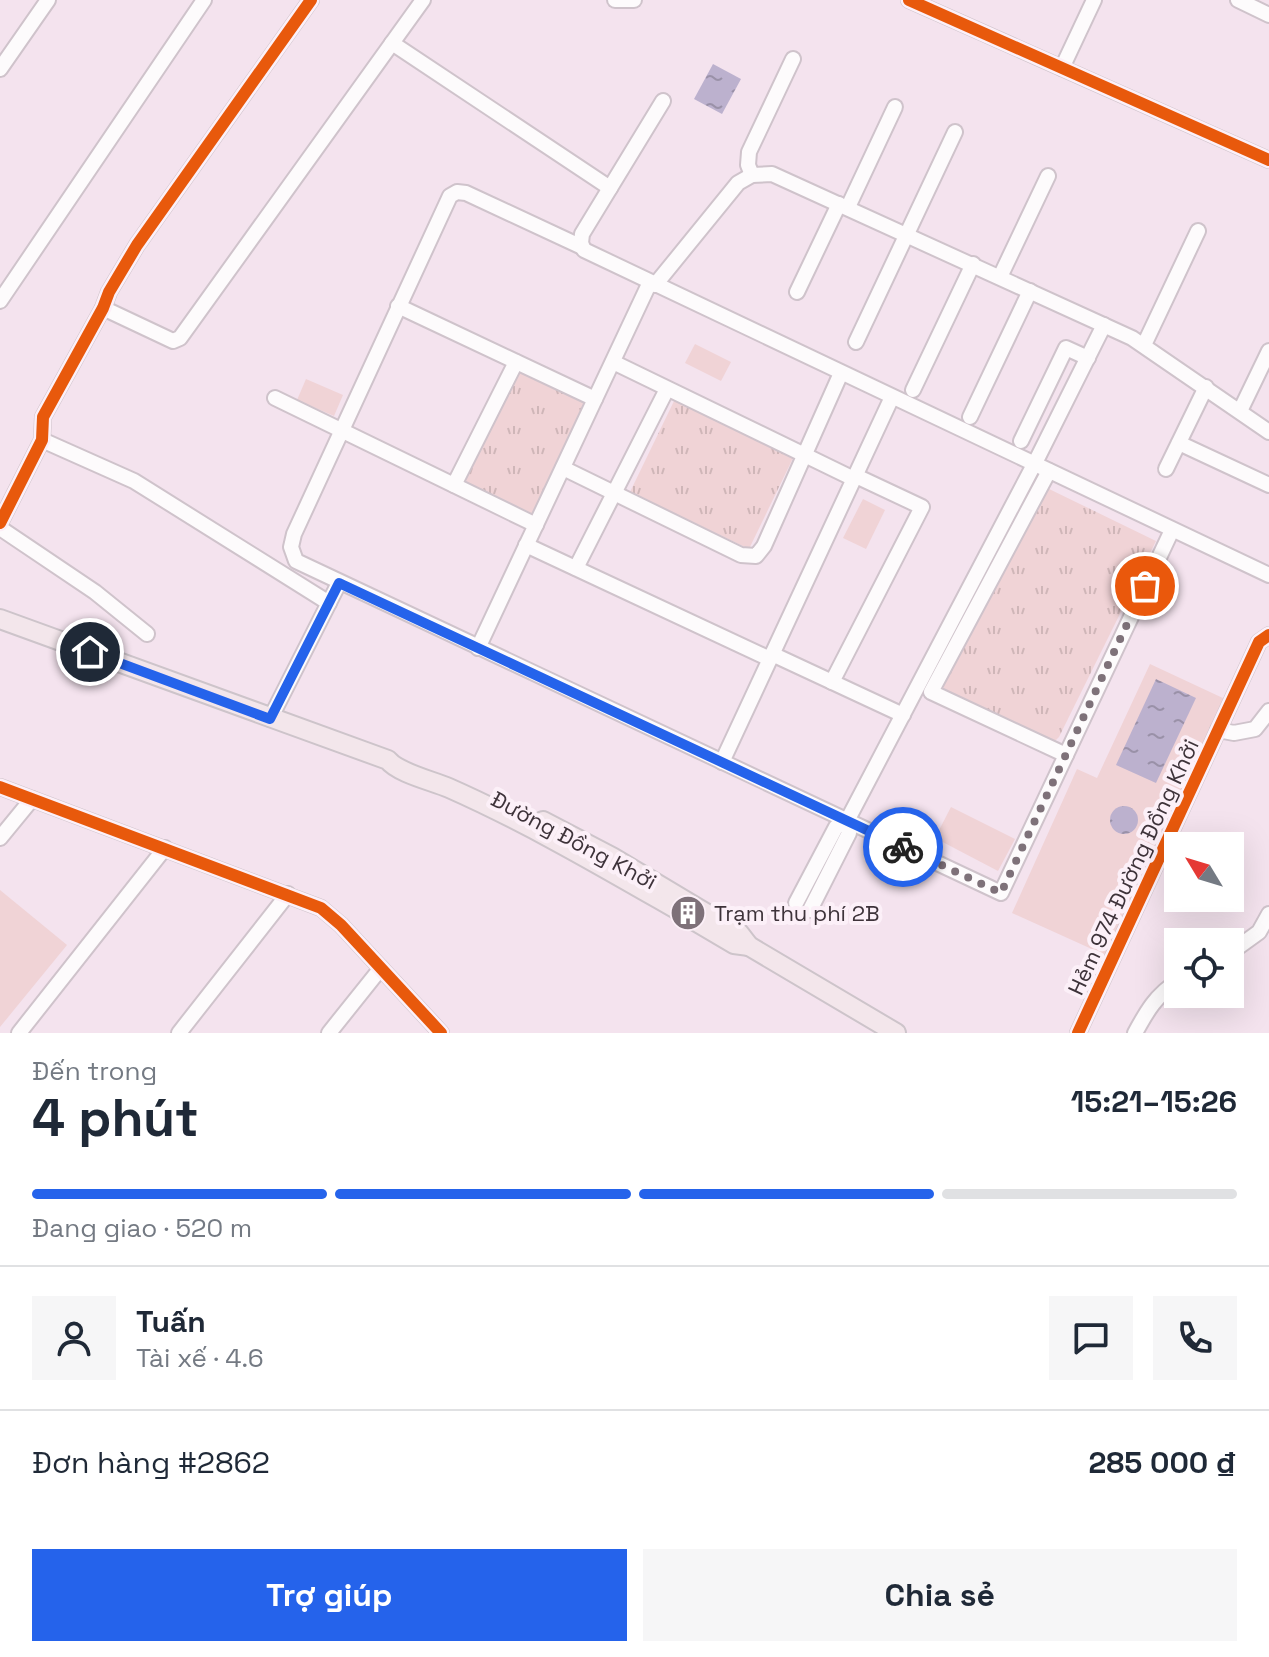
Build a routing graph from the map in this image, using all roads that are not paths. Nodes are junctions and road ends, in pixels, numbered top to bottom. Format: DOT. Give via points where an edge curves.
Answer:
graph roads {
  1 [pos="48,0"];
  2 [pos="204,0"];
  3 [pos="311,0"];
  4 [pos="423,0"];
  5 [pos="615,0"];
  6 [pos="634,0"];
  7 [pos="909,0"];
  8 [pos="1094,0"];
  9 [pos="1238,0"];
  10 [pos="1269,15"];
  11 [pos="392,43"];
  12 [pos="793,59"];
  13 [pos="1062,68"];
  14 [pos="0,69"];
  15 [pos="663,101"];
  16 [pos="895,107"];
  17 [pos="955,132"];
  18 [pos="1269,160"];
  19 [pos="752,175"];
  20 [pos="1048,176"];
  21 [pos="610,188"];
  22 [pos="844,206"];
  23 [pos="1198,231"];
  24 [pos="907,234"];
  25 [pos="582,247"];
  26 [pos="973,264"];
  27 [pos="1000,277"];
  28 [pos="653,284"];
  29 [pos="1030,291"];
  30 [pos="797,292"];
  31 [pos="0,301"];
  32 [pos="398,306"];
  33 [pos="103,308"];
  34 [pos="1104,325"];
  35 [pos="856,342"];
  36 [pos="1144,345"];
  37 [pos="1269,351"];
  38 [pos="1088,358"];
  39 [pos="516,362"];
  40 [pos="613,362"];
  41 [pos="841,373"];
  42 [pos="1206,387"];
  43 [pos="667,389"];
  44 [pos="913,390"];
  45 [pos="892,397"];
  46 [pos="275,398"];
  47 [pos="595,399"];
  48 [pos="1240,411"];
  49 [pos="970,417"];
  50 [pos="342,430"];
  51 [pos="1269,432"];
  52 [pos="42,440"];
  53 [pos="1021,441"];
  54 [pos="1179,443"];
  55 [pos="805,455"];
  56 [pos="1034,464"];
  57 [pos="563,468"];
  58 [pos="1166,469"];
  59 [pos="1049,471"];
  60 [pos="855,477"];
  61 [pos="454,485"];
  62 [pos="1269,485"];
  63 [pos="614,493"];
  64 [pos="536,525"];
  65 [pos="0,526"];
  66 [pos="1172,530"];
  67 [pos="526,545"];
  68 [pos="576,568"];
  69 [pos="1269,575"];
  70 [pos="339,583"];
  71 [pos="329,603"];
  72 [pos="0,619"];
  73 [pos="147,634"];
  74 [pos="1269,635"];
  75 [pos="478,648"];
  76 [pos="771,656"];
  77 [pos="832,682"];
  78 [pos="1269,711"];
  79 [pos="903,715"];
  80 [pos="270,719"];
  81 [pos="1218,730"];
  82 [pos="1066,755"];
  83 [pos="388,760"];
  84 [pos="722,762"];
  85 [pos="0,787"];
  86 [pos="32,799"];
  87 [pos="847,821"];
  88 [pos="0,838"];
  89 [pos="165,848"];
  90 [pos="288,894"];
  91 [pos="803,907"];
  92 [pos="673,910"];
  93 [pos="1269,914"];
  94 [pos="698,925"];
  95 [pos="1244,943"];
  96 [pos="749,946"];
  97 [pos="381,968"];
  98 [pos="1164,990"];
  99 [pos="19,1033"];
  100 [pos="179,1033"];
  101 [pos="329,1033"];
  102 [pos="441,1033"];
  103 [pos="896,1033"];
  104 [pos="1078,1033"];
  105 [pos="1135,1033"];
  1 -- 14 [label="street"];
  2 -- 31 [label="street"];
  3 -- 33 [label="street" via="137,245"];
  4 -- 11 [label="street"];
  5 -- 6 [label="street"];
  7 -- 13 [label="street"];
  8 -- 13 [label="street"];
  9 -- 10 [label="street"];
  11 -- 21 [label="street"];
  11 -- 33 [label="street" via="180,338 173,341"];
  12 -- 19 [label="street" via="749,152"];
  13 -- 18 [label="street"];
  15 -- 21 [label="street"];
  16 -- 22 [label="street"];
  17 -- 24 [label="street"];
  19 -- 22 [label="street" via="778,176"];
  19 -- 28 [label="street" via="732,189"];
  20 -- 27 [label="street"];
  21 -- 25 [label="street" via="582,234"];
  22 -- 24 [label="street"];
  22 -- 30 [label="street"];
  23 -- 36 [label="street"];
  24 -- 26 [label="street"];
  24 -- 35 [label="street"];
  25 -- 28 [label="street"];
  25 -- 32 [label="street" via="457,192 448,199"];
  26 -- 27 [label="street"];
  26 -- 44 [label="street"];
  27 -- 29 [label="street"];
  28 -- 40 [label="street"];
  28 -- 41 [label="street"];
  29 -- 34 [label="street"];
  29 -- 49 [label="street"];
  32 -- 39 [label="street"];
  32 -- 50 [label="street"];
  33 -- 52 [label="street" via="43,417"];
  34 -- 36 [label="street"];
  34 -- 38 [label="street"];
  36 -- 42 [label="street"];
  37 -- 48 [label="street"];
  38 -- 53 [label="street" via="1066,348"];
  38 -- 56 [label="street"];
  39 -- 47 [label="street"];
  39 -- 61 [label="street"];
  40 -- 43 [label="street"];
  40 -- 47 [label="street"];
  41 -- 45 [label="street"];
  41 -- 55 [label="street"];
  42 -- 48 [label="street"];
  42 -- 54 [label="street"];
  43 -- 55 [label="street"];
  43 -- 63 [label="street"];
  45 -- 56 [label="street"];
  45 -- 60 [label="street"];
  46 -- 50 [label="street"];
  47 -- 57 [label="street"];
  48 -- 51 [label="street"];
  50 -- 61 [label="street"];
  50 -- 70 [label="street" via="291,547 300,565"];
  52 -- 65 [label="street"];
  52 -- 71 [label="street" via="134,481"];
  54 -- 58 [label="street"];
  54 -- 62 [label="street"];
  55 -- 60 [label="street"];
  55 -- 63 [label="street" via="764,546 752,557"];
  56 -- 59 [label="street"];
  56 -- 79 [label="street"];
  57 -- 63 [label="street"];
  57 -- 64 [label="street"];
  59 -- 66 [label="street"];
  59 -- 82 [label="street" via="931,692"];
  60 -- 76 [label="street"];
  60 -- 77 [label="street" via="922,507"];
  61 -- 64 [label="street"];
  63 -- 68 [label="street"];
  64 -- 67 [label="street"];
  65 -- 73 [label="street"];
  66 -- 69 [label="street"];
  66 -- 82 [label="street"];
  67 -- 68 [label="street"];
  67 -- 75 [label="street"];
  68 -- 76 [label="street"];
  70 -- 71 [label="street"];
  70 -- 75 [label="street"];
  71 -- 80 [label="street"];
  72 -- 80 [label="main road, Đường Đồng Khởi"];
  74 -- 81 [label="street, Hẻm 974 Đường Đồng Khởi" via="1259,642"];
  75 -- 84 [label="street"];
  76 -- 77 [label="street"];
  76 -- 84 [label="street"];
  77 -- 79 [label="street"];
  78 -- 81 [label="street" via="1255,729"];
  79 -- 87 [label="street"];
  80 -- 83 [label="main road, Đường Đồng Khởi"];
  81 -- 104 [label="street, Hẻm 974 Đường Đồng Khởi"];
  82 -- 87 [label="street" via="1001,893"];
  83 -- 92 [label="main road, Đường Đồng Khởi" via="493,809"];
  83 -- 96 [label="main road, Đường Đồng Khởi" via="398,757 450,776 570,834 739,933"];
  84 -- 87 [label="street"];
  85 -- 86 [label="street"];
  86 -- 88 [label="street"];
  86 -- 89 [label="street"];
  87 -- 91 [label="street" via="849,833"];
  89 -- 90 [label="street"];
  89 -- 99 [label="street"];
  90 -- 97 [label="street" via="328,913"];
  90 -- 100 [label="street"];
  93 -- 95 [label="street" via="1259,932"];
  94 -- 96 [label="main road, Đường Đồng Khởi" via="737,946"];
  96 -- 103 [label="main road, Đường Đồng Khởi"];
  97 -- 101 [label="street"];
  97 -- 102 [label="street"];
  98 -- 105 [label="street"];
}
